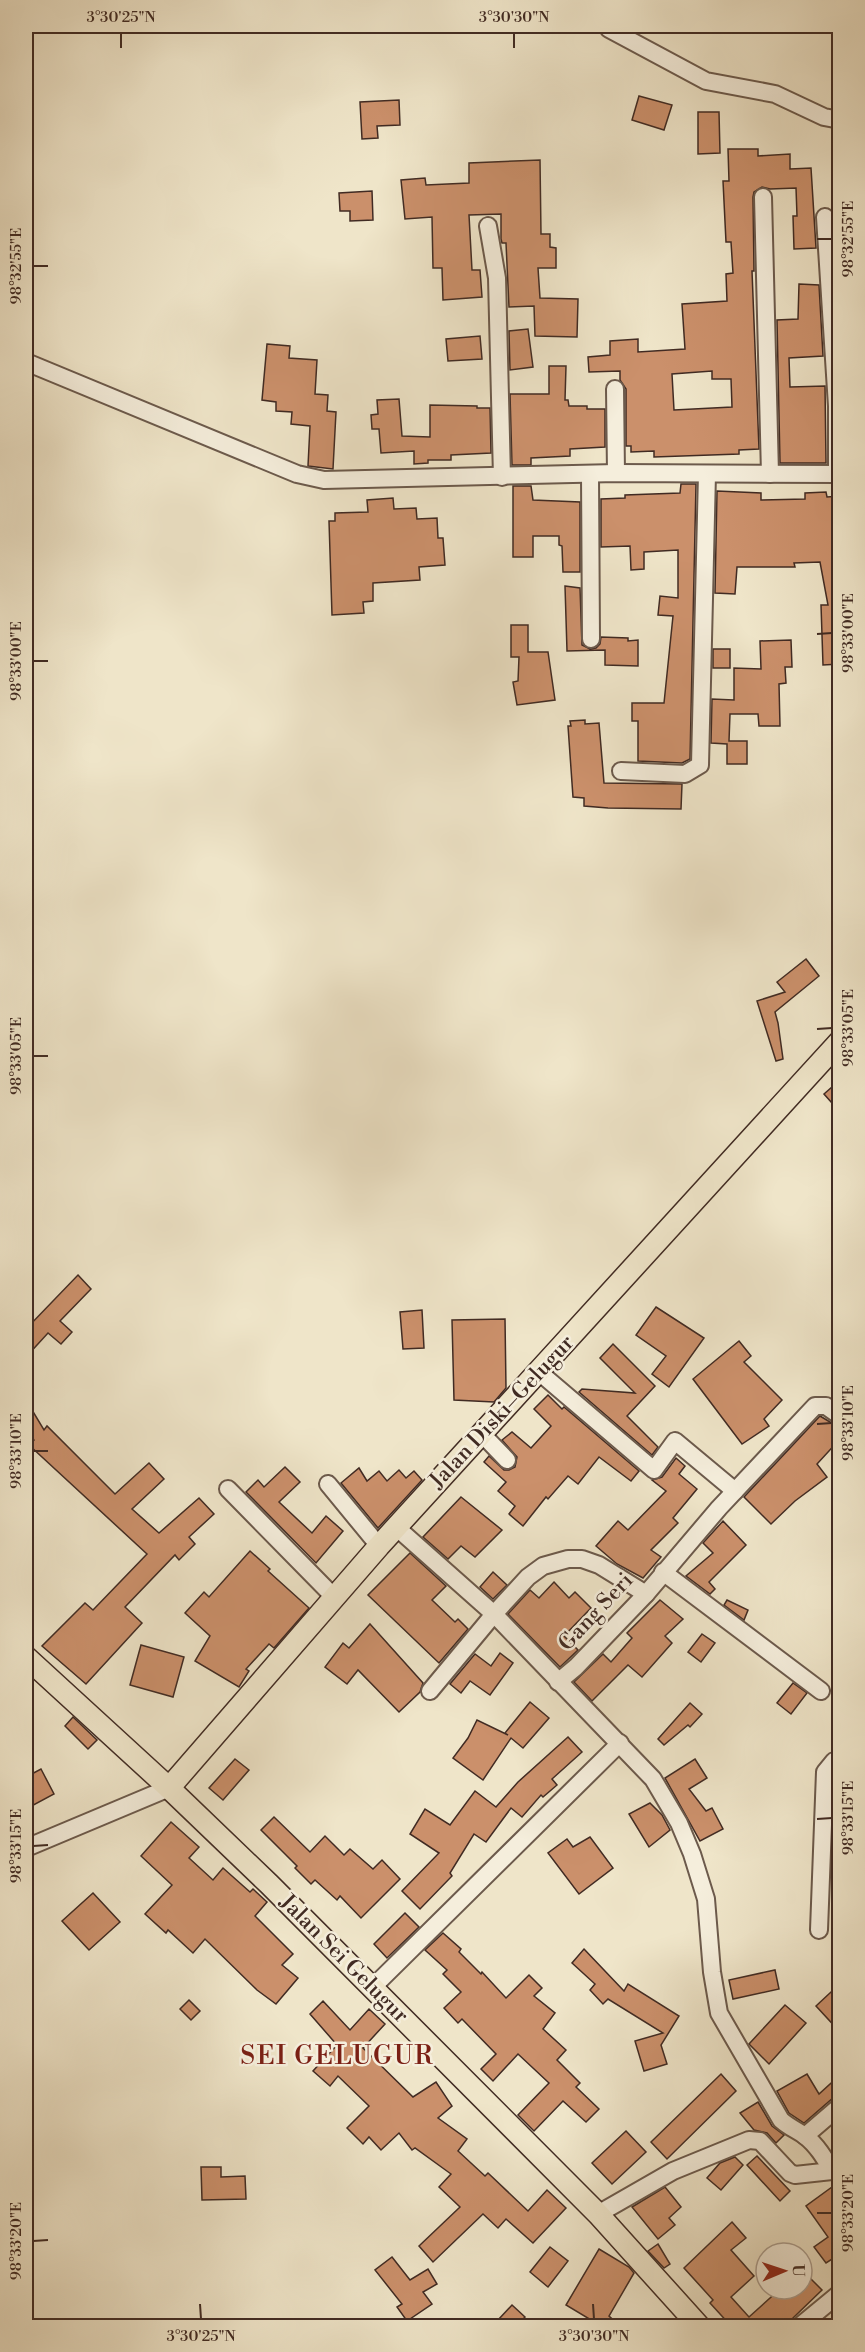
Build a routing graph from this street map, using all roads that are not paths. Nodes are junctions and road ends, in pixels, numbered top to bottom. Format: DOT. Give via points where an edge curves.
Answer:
graph roads {
  1 [pos="609,26"];
  2 [pos="840,120"];
  3 [pos="763,197"];
  4 [pos="825,217"];
  5 [pos="488,226"];
  6 [pos="26,362"];
  7 [pos="615,389"];
  8 [pos="616,473"];
  9 [pos="707,474"];
  10 [pos="770,474"];
  11 [pos="838,474"];
  12 [pos="590,475"];
  13 [pos="502,477"];
  14 [pos="591,639"];
  15 [pos="621,771"];
  16 [pos="840,1041"];
  17 [pos="539,1372"];
  18 [pos="840,1416"];
  19 [pos="481,1433"];
  20 [pos="507,1460"];
  21 [pos="327,1484"];
  22 [pos="228,1489"];
  23 [pos="735,1491"];
  24 [pos="396,1527"];
  25 [pos="380,1546"];
  26 [pos="663,1572"];
  27 [pos="646,1594"];
  28 [pos="334,1597"];
  29 [pos="494,1614"];
  30 [pos="26,1657"];
  31 [pos="558,1682"];
  32 [pos="821,1690"];
  33 [pos="430,1691"];
  34 [pos="620,1743"];
  35 [pos="840,1760"];
  36 [pos="170,1788"];
  37 [pos="840,1846"];
  38 [pos="822,1847"];
  39 [pos="26,1848"];
  40 [pos="819,1930"];
  41 [pos="372,1988"];
  42 [pos="840,2106"];
  43 [pos="805,2136"];
  44 [pos="836,2173"];
  45 [pos="598,2214"];
  46 [pos="840,2293"];
  47 [pos="699,2326"];
  48 [pos="800,2326"];
  1 -- 2 [label="street" via="706,81 776,93 824,117"];
  3 -- 10 [label="street"];
  4 -- 11 [label="street"];
  5 -- 13 [label="street" via="497,278"];
  6 -- 13 [label="street" via="297,474 324,480"];
  7 -- 8 [label="street"];
  8 -- 9 [label="street"];
  8 -- 12 [label="street"];
  9 -- 10 [label="street"];
  9 -- 15 [label="street" via="700,765 685,774"];
  10 -- 11 [label="street"];
  12 -- 13 [label="street"];
  12 -- 14 [label="street"];
  16 -- 17 [label="main road, Jalan Diski–Gelugur"];
  17 -- 19 [label="main road, Jalan Diski–Gelugur"];
  17 -- 23 [label="street" via="654,1470 675,1442"];
  18 -- 23 [label="street, Gang Seri" via="826,1406 815,1406"];
  19 -- 20 [label="street"];
  19 -- 24 [label="main road, Jalan Diski–Gelugur"];
  21 -- 25 [label="street"];
  22 -- 28 [label="street"];
  23 -- 26 [label="street, Gang Seri"];
  24 -- 25 [label="main road, Jalan Diski–Gelugur"];
  24 -- 29 [label="street, Gang Seri"];
  25 -- 28 [label="main road, Jalan Diski–Gelugur"];
  26 -- 27 [label="street, Gang Seri"];
  26 -- 32 [label="street"];
  27 -- 29 [label="street" via="599,1565 568,1559 543,1566"];
  27 -- 31 [label="street, Gang Seri"];
  28 -- 36 [label="main road, Jalan Diski–Gelugur"];
  29 -- 31 [label="street, Gang Seri"];
  29 -- 33 [label="street"];
  30 -- 36 [label="main road, Jalan Sei Gelugur"];
  31 -- 34 [label="street"];
  34 -- 41 [label="street"];
  34 -- 43 [label="street" via="653,1779 692,1854 706,1899 719,2013 781,2120"];
  35 -- 38 [label="street" via="825,1772"];
  36 -- 39 [label="street"];
  36 -- 41 [label="main road, Jalan Sei Gelugur"];
  37 -- 38 [label="street"];
  38 -- 40 [label="street"];
  41 -- 45 [label="main road, Jalan Sei Gelugur"];
  42 -- 43 [label="street"];
  43 -- 44 [label="street"];
  44 -- 45 [label="street" via="795,2175 760,2141 749,2140 673,2170"];
  45 -- 47 [label="main road, Jalan Sei Gelugur"];
  46 -- 48 [label="street"];
}
